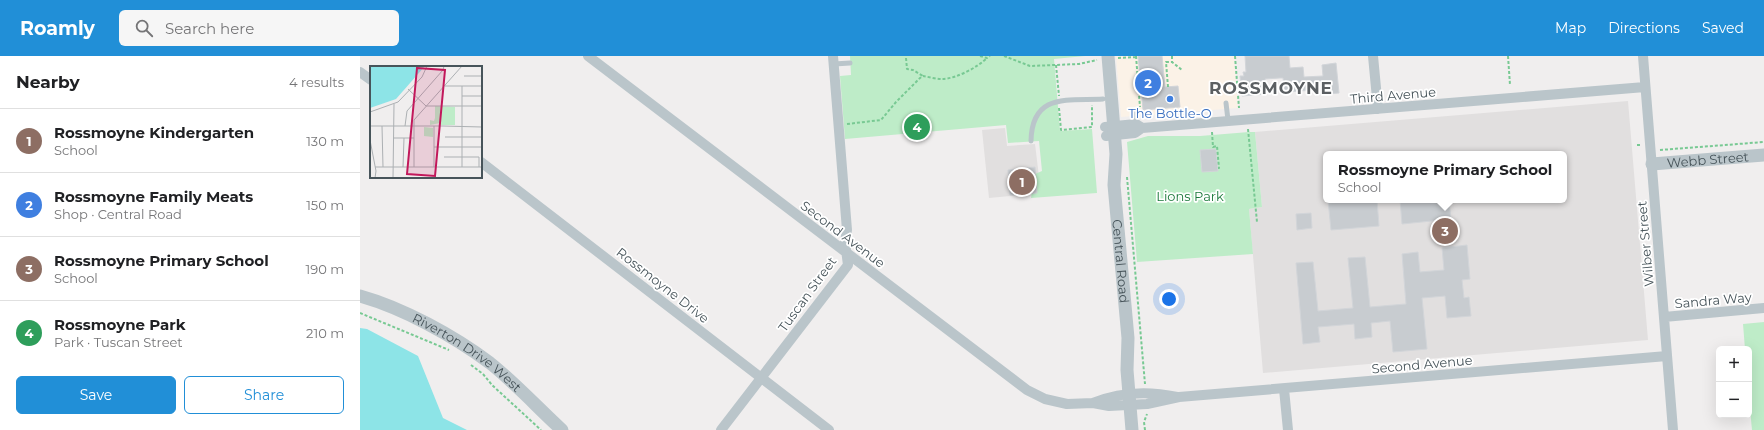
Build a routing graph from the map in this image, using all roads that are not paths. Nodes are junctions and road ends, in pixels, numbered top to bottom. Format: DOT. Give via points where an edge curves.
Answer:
graph roads {
  1 [pos="588,56"];
  2 [pos="1374,56"];
  3 [pos="1643,56"];
  4 [pos="1104,58"];
  5 [pos="833,60"];
  6 [pos="850,63"];
  7 [pos="360,72"];
  8 [pos="370,79"];
  9 [pos="1645,87"];
  10 [pos="1098,102"];
  11 [pos="1226,103"];
  12 [pos="1378,109"];
  13 [pos="1138,113"];
  14 [pos="1228,120"];
  15 [pos="1139,126"];
  16 [pos="1110,131"];
  17 [pos="1031,141"];
  18 [pos="1764,154"];
  19 [pos="482,163"];
  20 [pos="1652,164"];
  21 [pos="846,253"];
  22 [pos="360,296"];
  23 [pos="1764,308"];
  24 [pos="1664,317"];
  25 [pos="1667,356"];
  26 [pos="761,379"];
  27 [pos="1284,389"];
  28 [pos="1138,399"];
  29 [pos="562,430"];
  30 [pos="721,430"];
  31 [pos="829,430"];
  32 [pos="1132,430"];
  33 [pos="1141,430"];
  34 [pos="1288,430"];
  35 [pos="1673,430"];
  1 -- 21 [label="street, Second Avenue"];
  2 -- 12 [label="street"];
  3 -- 9 [label="street, Wilber Street"];
  4 -- 10 [label="street, Central Road"];
  4 -- 16 [label="street, Central Road"];
  5 -- 6 [label="lane"];
  5 -- 21 [label="street, Tuscan Street" via="847,230"];
  7 -- 8 [label="street"];
  9 -- 12 [label="street, Third Avenue"];
  9 -- 20 [label="street, Wilber Street"];
  10 -- 16 [label="street, Central Road"];
  10 -- 17 [label="lane" via="1059,100 1047,105 1041,111 1032,131"];
  11 -- 14 [label="lane"];
  12 -- 14 [label="street, Third Avenue"];
  13 -- 15 [label="lane"];
  14 -- 15 [label="street, Third Avenue"];
  15 -- 16 [label="street, Third Avenue"];
  16 -- 28 [label="street, Central Road" via="1108,156 1114,185 1128,338 1135,368"];
  18 -- 20 [label="street, Webb Street"];
  19 -- 26 [label="street, Rossmoyne Drive"];
  20 -- 24 [label="street, Wilber Street"];
  21 -- 26 [label="street, Tuscan Street" via="848,265"];
  21 -- 28 [label="street, Second Avenue" via="1027,390 1045,399 1067,404 1093,403 1109,406"];
  22 -- 29 [label="street, Riverton Drive West" via="399,310 467,347 491,364"];
  23 -- 24 [label="street, Sandra Way"];
  24 -- 25 [label="street, Wilber Street"];
  25 -- 27 [label="street, Second Avenue"];
  25 -- 35 [label="street, Wilber Street"];
  26 -- 30 [label="street, Tuscan Street"];
  26 -- 31 [label="street, Rossmoyne Drive"];
  27 -- 28 [label="street, Second Avenue" via="1180,397 1160,393"];
  27 -- 34 [label="street"];
  28 -- 32 [label="street, Central Road"];
  28 -- 33 [label="street, Central Road"];
}
